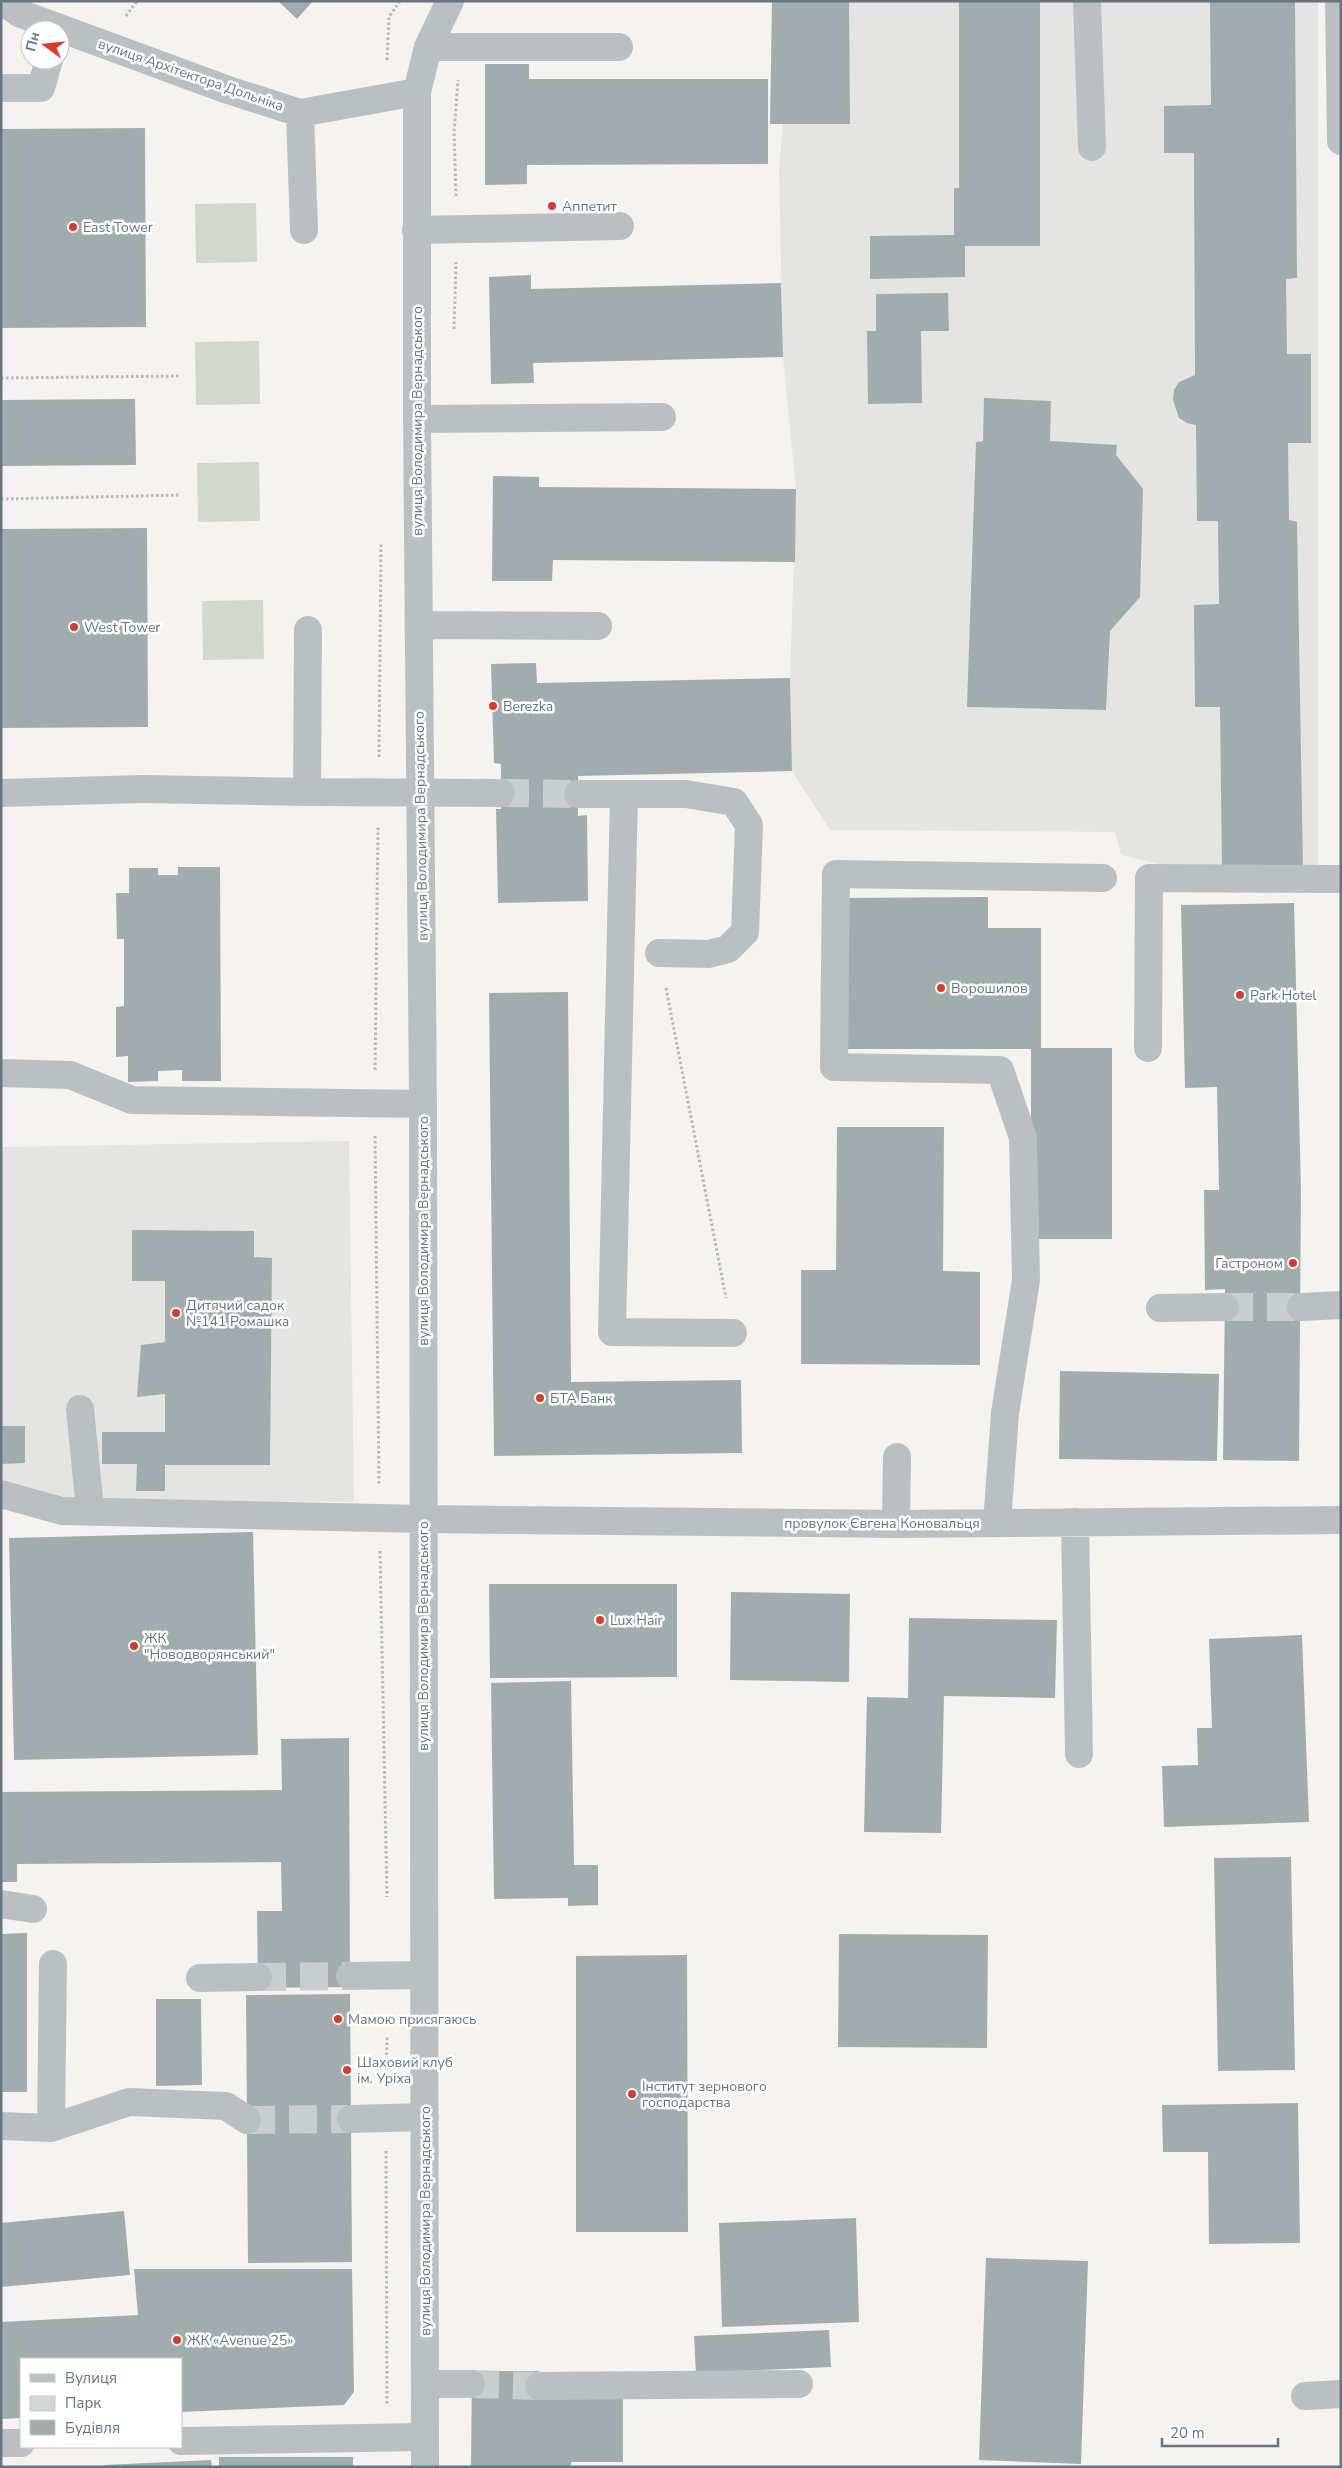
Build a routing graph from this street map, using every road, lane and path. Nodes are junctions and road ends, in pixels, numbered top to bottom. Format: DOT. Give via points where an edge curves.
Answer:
graph roads {
  1 [pos="2,1"];
  2 [pos="400,1"];
  3 [pos="450,1"];
  4 [pos="1087,1"];
  5 [pos="1339,1"];
  6 [pos="37,20"];
  7 [pos="70,32"];
  8 [pos="428,47"];
  9 [pos="461,47"];
  10 [pos="619,47"];
  11 [pos="46,70"];
  12 [pos="1,88"];
  13 [pos="417,92"];
  14 [pos="386,97"];
  15 [pos="300,112"];
  16 [pos="1341,141"];
  17 [pos="1092,147"];
  18 [pos="620,226"];
  19 [pos="456,229"];
  20 [pos="304,230"];
  21 [pos="416,230"];
  22 [pos="454,339"];
  23 [pos="180,376"];
  24 [pos="1,378"];
  25 [pos="662,417"];
  26 [pos="417,419"];
  27 [pos="181,495"];
  28 [pos="1,499"];
  29 [pos="419,625"];
  30 [pos="598,626"];
  31 [pos="308,630"];
  32 [pos="307,792"];
  33 [pos="379,792"];
  34 [pos="421,792"];
  35 [pos="1,793"];
  36 [pos="501,793"];
  37 [pos="578,794"];
  38 [pos="624,794"];
  39 [pos="1103,878"];
  40 [pos="1341,879"];
  41 [pos="659,952"];
  42 [pos="1148,1048"];
  43 [pos="1,1073"];
  44 [pos="374,1103"];
  45 [pos="423,1104"];
  46 [pos="1341,1305"];
  47 [pos="1225,1307"];
  48 [pos="1301,1307"];
  49 [pos="1160,1308"];
  50 [pos="733,1333"];
  51 [pos="80,1408"];
  52 [pos="897,1457"];
  53 [pos="1,1494"];
  54 [pos="88,1512"];
  55 [pos="379,1518"];
  56 [pos="423,1519"];
  57 [pos="1341,1520"];
  58 [pos="1075,1522"];
  59 [pos="997,1523"];
  60 [pos="896,1524"];
  61 [pos="1079,1754"];
  62 [pos="1,1904"];
  63 [pos="387,1906"];
  64 [pos="33,1909"];
  65 [pos="53,1964"];
  66 [pos="424,1975"];
  67 [pos="350,1976"];
  68 [pos="258,1977"];
  69 [pos="200,1978"];
  70 [pos="387,2032"];
  71 [pos="425,2117"];
  72 [pos="386,2118"];
  73 [pos="351,2119"];
  74 [pos="247,2120"];
  75 [pos="1,2126"];
  76 [pos="51,2128"];
  77 [pos="424,2384"];
  78 [pos="472,2384"];
  79 [pos="799,2384"];
  80 [pos="539,2386"];
  81 [pos="1341,2394"];
  82 [pos="1305,2396"];
  83 [pos="425,2437"];
  84 [pos="387,2438"];
  85 [pos="182,2441"];
  86 [pos="1,2443"];
  87 [pos="20,2443"];
  88 [pos="425,2467"];
  1 -- 6 [label="street, вулиця Архітектора Дольніка"];
  2 -- 14 [label="path" via="390,17"];
  3 -- 8 [label="street, вулиця Володимира Вернадського"];
  4 -- 17 [label="street"];
  5 -- 16 [label="street"];
  7 -- 15 [label="street, вулиця Архітектора Дольніка"];
  8 -- 9 [label="street"];
  8 -- 13 [label="street, вулиця Володимира Вернадського"];
  9 -- 10 [label="street"];
  9 -- 19 [label="path" via="454,132"];
  11 -- 12 [label="street" via="42,88"];
  13 -- 14 [label="street, вулиця Архітектора Дольніка"];
  13 -- 21 [label="street, вулиця Володимира Вернадського"];
  14 -- 15 [label="street, вулиця Архітектора Дольніка"];
  15 -- 20 [label="street"];
  18 -- 19 [label="street"];
  19 -- 21 [label="street"];
  19 -- 22 [label="path"];
  21 -- 26 [label="street, вулиця Володимира Вернадського"];
  23 -- 24 [label="path"];
  25 -- 26 [label="street"];
  26 -- 29 [label="street, вулиця Володимира Вернадського"];
  27 -- 28 [label="path"];
  29 -- 30 [label="street"];
  29 -- 34 [label="street, вулиця Володимира Вернадського"];
  31 -- 32 [label="street"];
  32 -- 33 [label="street"];
  32 -- 35 [label="street" via="142,789"];
  33 -- 34 [label="street"];
  33 -- 44 [label="path"];
  34 -- 36 [label="street"];
  34 -- 45 [label="street, вулиця Володимира Вернадського"];
  37 -- 38 [label="street"];
  38 -- 41 [label="street" via="686,794 734,802 749,825 745,932 728,949 709,954"];
  38 -- 50 [label="street" via="612,1332"];
  39 -- 59 [label="street" via="836,874 834,1068 1000,1070 1023,1138 1026,1280 1006,1413"];
  40 -- 42 [label="street" via="1149,878"];
  41 -- 50 [label="path"];
  43 -- 44 [label="street" via="70,1075 132,1100"];
  44 -- 45 [label="street"];
  44 -- 55 [label="path"];
  45 -- 56 [label="street, вулиця Володимира Вернадського"];
  46 -- 48 [label="street"];
  47 -- 49 [label="street"];
  51 -- 54 [label="street"];
  52 -- 60 [label="street"];
  53 -- 54 [label="street, провулок Євгена Коновальця" via="62,1511"];
  54 -- 55 [label="street, провулок Євгена Коновальця"];
  55 -- 56 [label="street, провулок Євгена Коновальця"];
  55 -- 63 [label="path"];
  56 -- 60 [label="street, провулок Євгена Коновальця"];
  56 -- 66 [label="street, вулиця Володимира Вернадського"];
  57 -- 58 [label="street, провулок Євгена Коновальця"];
  58 -- 59 [label="street, провулок Євгена Коновальця"];
  58 -- 61 [label="street"];
  59 -- 60 [label="street, провулок Євгена Коновальця"];
  62 -- 64 [label="street"];
  65 -- 76 [label="street"];
  66 -- 67 [label="street"];
  66 -- 71 [label="street, вулиця Володимира Вернадського"];
  68 -- 69 [label="street"];
  70 -- 72 [label="path"];
  71 -- 72 [label="street"];
  71 -- 77 [label="street, вулиця Володимира Вернадського"];
  72 -- 73 [label="street"];
  72 -- 84 [label="path"];
  74 -- 76 [label="street" via="226,2106 129,2102"];
  75 -- 76 [label="street"];
  77 -- 78 [label="street"];
  77 -- 83 [label="street, вулиця Володимира Вернадського"];
  79 -- 80 [label="street"];
  81 -- 82 [label="street"];
  83 -- 84 [label="street"];
  83 -- 88 [label="street, вулиця Володимира Вернадського"];
  84 -- 85 [label="street"];
  86 -- 87 [label="street"];
}
